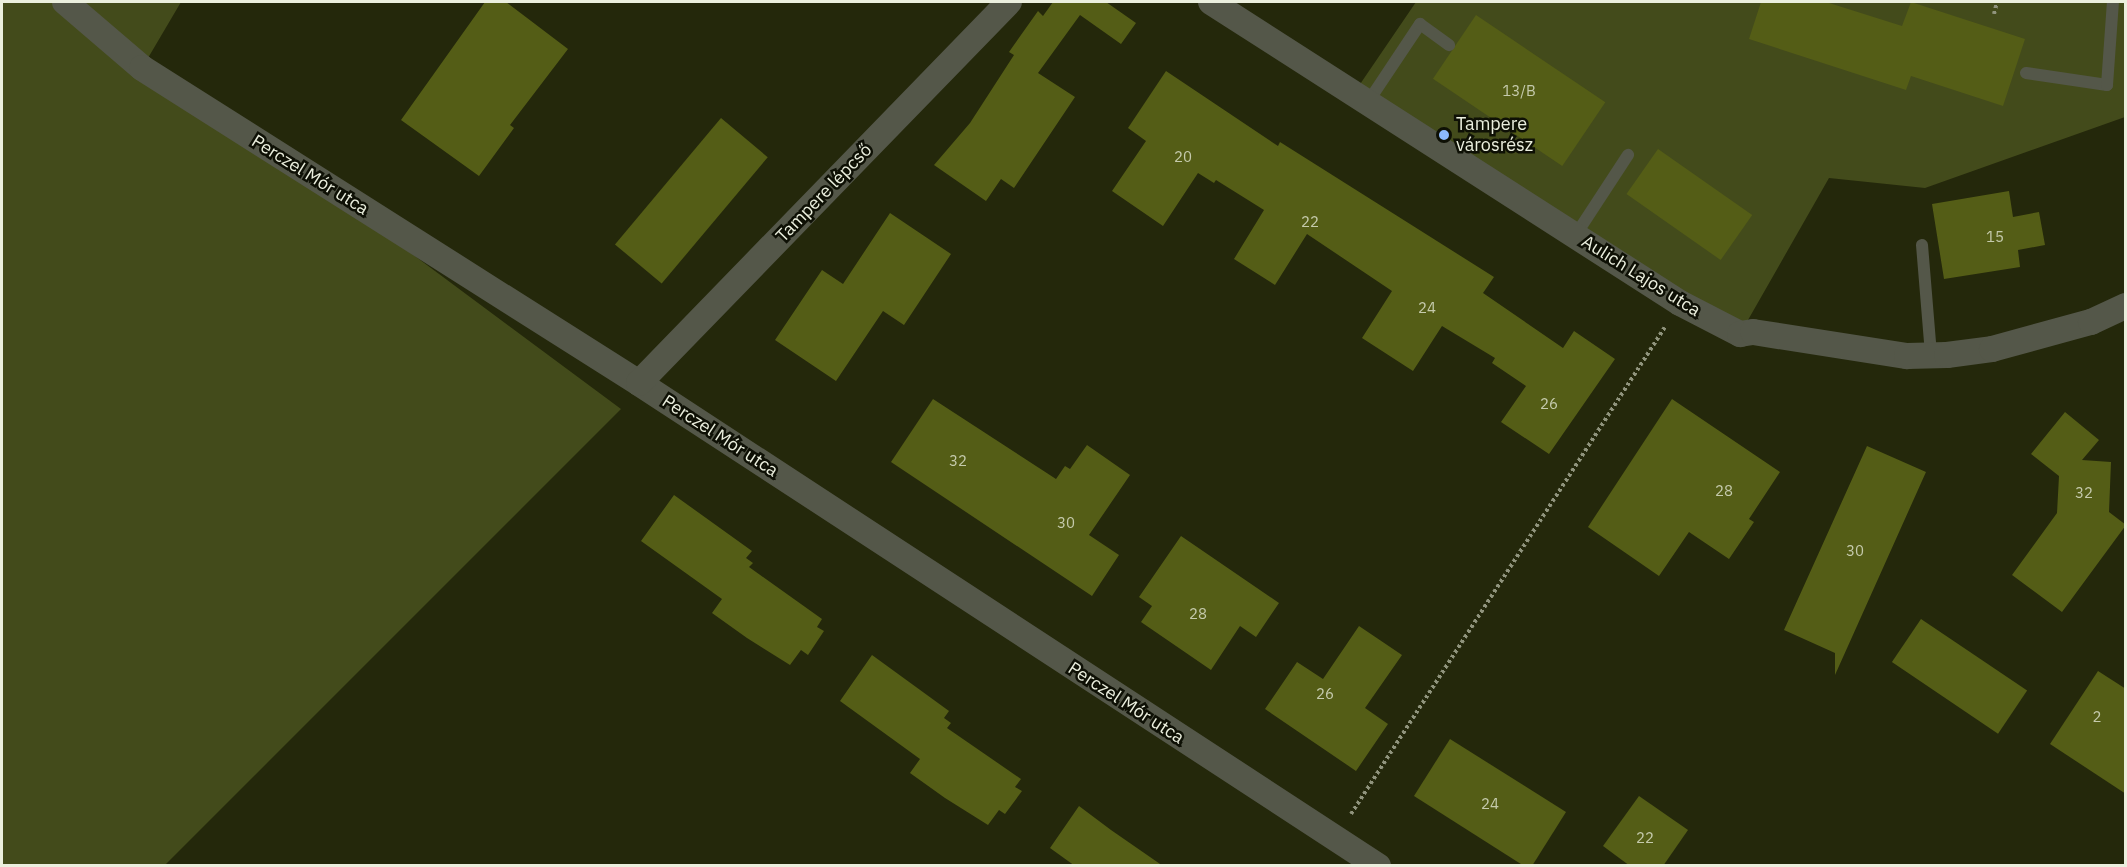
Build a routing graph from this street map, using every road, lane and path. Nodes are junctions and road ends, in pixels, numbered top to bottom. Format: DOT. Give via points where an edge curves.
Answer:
graph roads {
  1 [pos="65,2"];
  2 [pos="1009,2"];
  3 [pos="1211,2"];
  4 [pos="1997,2"];
  5 [pos="2113,2"];
  6 [pos="1994,14"];
  7 [pos="1449,45"];
  8 [pos="2026,73"];
  9 [pos="1368,102"];
  10 [pos="1628,155"];
  11 [pos="1575,236"];
  12 [pos="1922,245"];
  13 [pos="1680,303"];
  14 [pos="2126,306"];
  15 [pos="1931,355"];
  16 [pos="639,383"];
  17 [pos="1335,838"];
  18 [pos="1378,866"];
  1 -- 16 [label="street, Perczel Mór utca" via="141,68"];
  2 -- 16 [label="street, Tampere lépcső"];
  3 -- 9 [label="street, Aulich Lajos utca"];
  4 -- 6 [label="path"];
  5 -- 8 [label="lane" via="2107,85"];
  7 -- 9 [label="lane" via="1420,24"];
  9 -- 11 [label="street, Aulich Lajos utca"];
  10 -- 11 [label="lane"];
  11 -- 13 [label="street, Aulich Lajos utca"];
  12 -- 15 [label="lane"];
  13 -- 15 [label="street, Aulich Lajos utca" via="1740,334 1753,332 1907,357"];
  13 -- 17 [label="path"];
  14 -- 15 [label="street, Aulich Lajos utca" via="2091,322 1992,349"];
  16 -- 17 [label="street, Perczel Mór utca"];
  17 -- 18 [label="street, Perczel Mór utca"];
}
